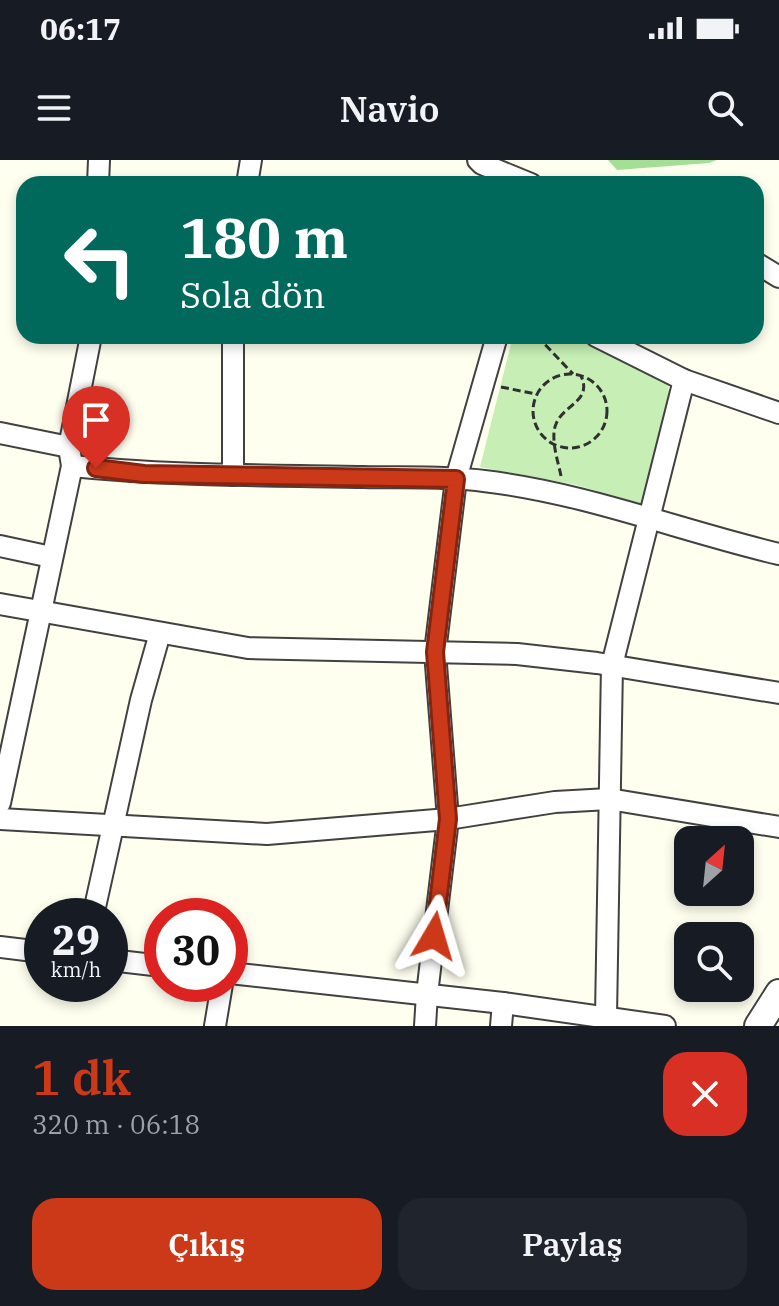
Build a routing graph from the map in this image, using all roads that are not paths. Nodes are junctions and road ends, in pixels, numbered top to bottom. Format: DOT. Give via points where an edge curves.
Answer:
graph roads {
  1 [pos="478,160"];
  2 [pos="511,176"];
  3 [pos="90,344"];
  4 [pos="233,344"];
  5 [pos="495,344"];
  6 [pos="612,344"];
  7 [pos="684,380"];
  8 [pos="779,413"];
  9 [pos="0,433"];
  10 [pos="70,456"];
  11 [pos="233,475"];
  12 [pos="456,479"];
  13 [pos="649,516"];
  14 [pos="0,546"];
  15 [pos="779,554"];
  16 [pos="51,557"];
  17 [pos="0,604"];
  18 [pos="40,612"];
  19 [pos="160,633"];
  20 [pos="435,652"];
  21 [pos="612,665"];
  22 [pos="779,693"];
  23 [pos="5,752"];
  24 [pos="609,799"];
  25 [pos="0,803"];
  26 [pos="0,819"];
  27 [pos="448,819"];
  28 [pos="114,825"];
  29 [pos="779,827"];
  30 [pos="97,898"];
  31 [pos="0,947"];
  32 [pos="24,950"];
  33 [pos="248,975"];
  34 [pos="779,993"];
  35 [pos="427,994"];
  36 [pos="219,1002"];
  37 [pos="503,1003"];
  38 [pos="606,1016"];
  39 [pos="215,1026"];
  40 [pos="425,1026"];
  41 [pos="501,1026"];
  42 [pos="665,1026"];
  43 [pos="758,1026"];
  1 -- 2 [label="street"];
  3 -- 10 [label="street"];
  4 -- 11 [label="street"];
  5 -- 12 [label="street"];
  6 -- 7 [label="street"];
  7 -- 8 [label="street"];
  7 -- 13 [label="street"];
  9 -- 10 [label="street"];
  10 -- 11 [label="street" via="144,474"];
  10 -- 16 [label="street"];
  11 -- 12 [label="street"];
  12 -- 13 [label="street"];
  12 -- 20 [label="street"];
  13 -- 15 [label="street"];
  13 -- 21 [label="street"];
  14 -- 16 [label="street"];
  16 -- 18 [label="street"];
  17 -- 18 [label="street"];
  18 -- 19 [label="street"];
  18 -- 23 [label="street"];
  19 -- 20 [label="street" via="248,648"];
  19 -- 28 [label="street"];
  20 -- 21 [label="street" via="517,654"];
  20 -- 27 [label="street"];
  21 -- 22 [label="street"];
  21 -- 24 [label="street"];
  23 -- 25 [label="street"];
  24 -- 27 [label="street"];
  24 -- 29 [label="street"];
  24 -- 38 [label="street"];
  26 -- 28 [label="street"];
  27 -- 28 [label="street" via="267,834"];
  27 -- 35 [label="street"];
  28 -- 30 [label="street"];
  31 -- 32 [label="street"];
  33 -- 35 [label="street"];
  34 -- 43 [label="street"];
  35 -- 37 [label="street"];
  35 -- 40 [label="street"];
  36 -- 39 [label="street"];
  37 -- 38 [label="street"];
  37 -- 41 [label="street"];
  38 -- 42 [label="street"];
}
